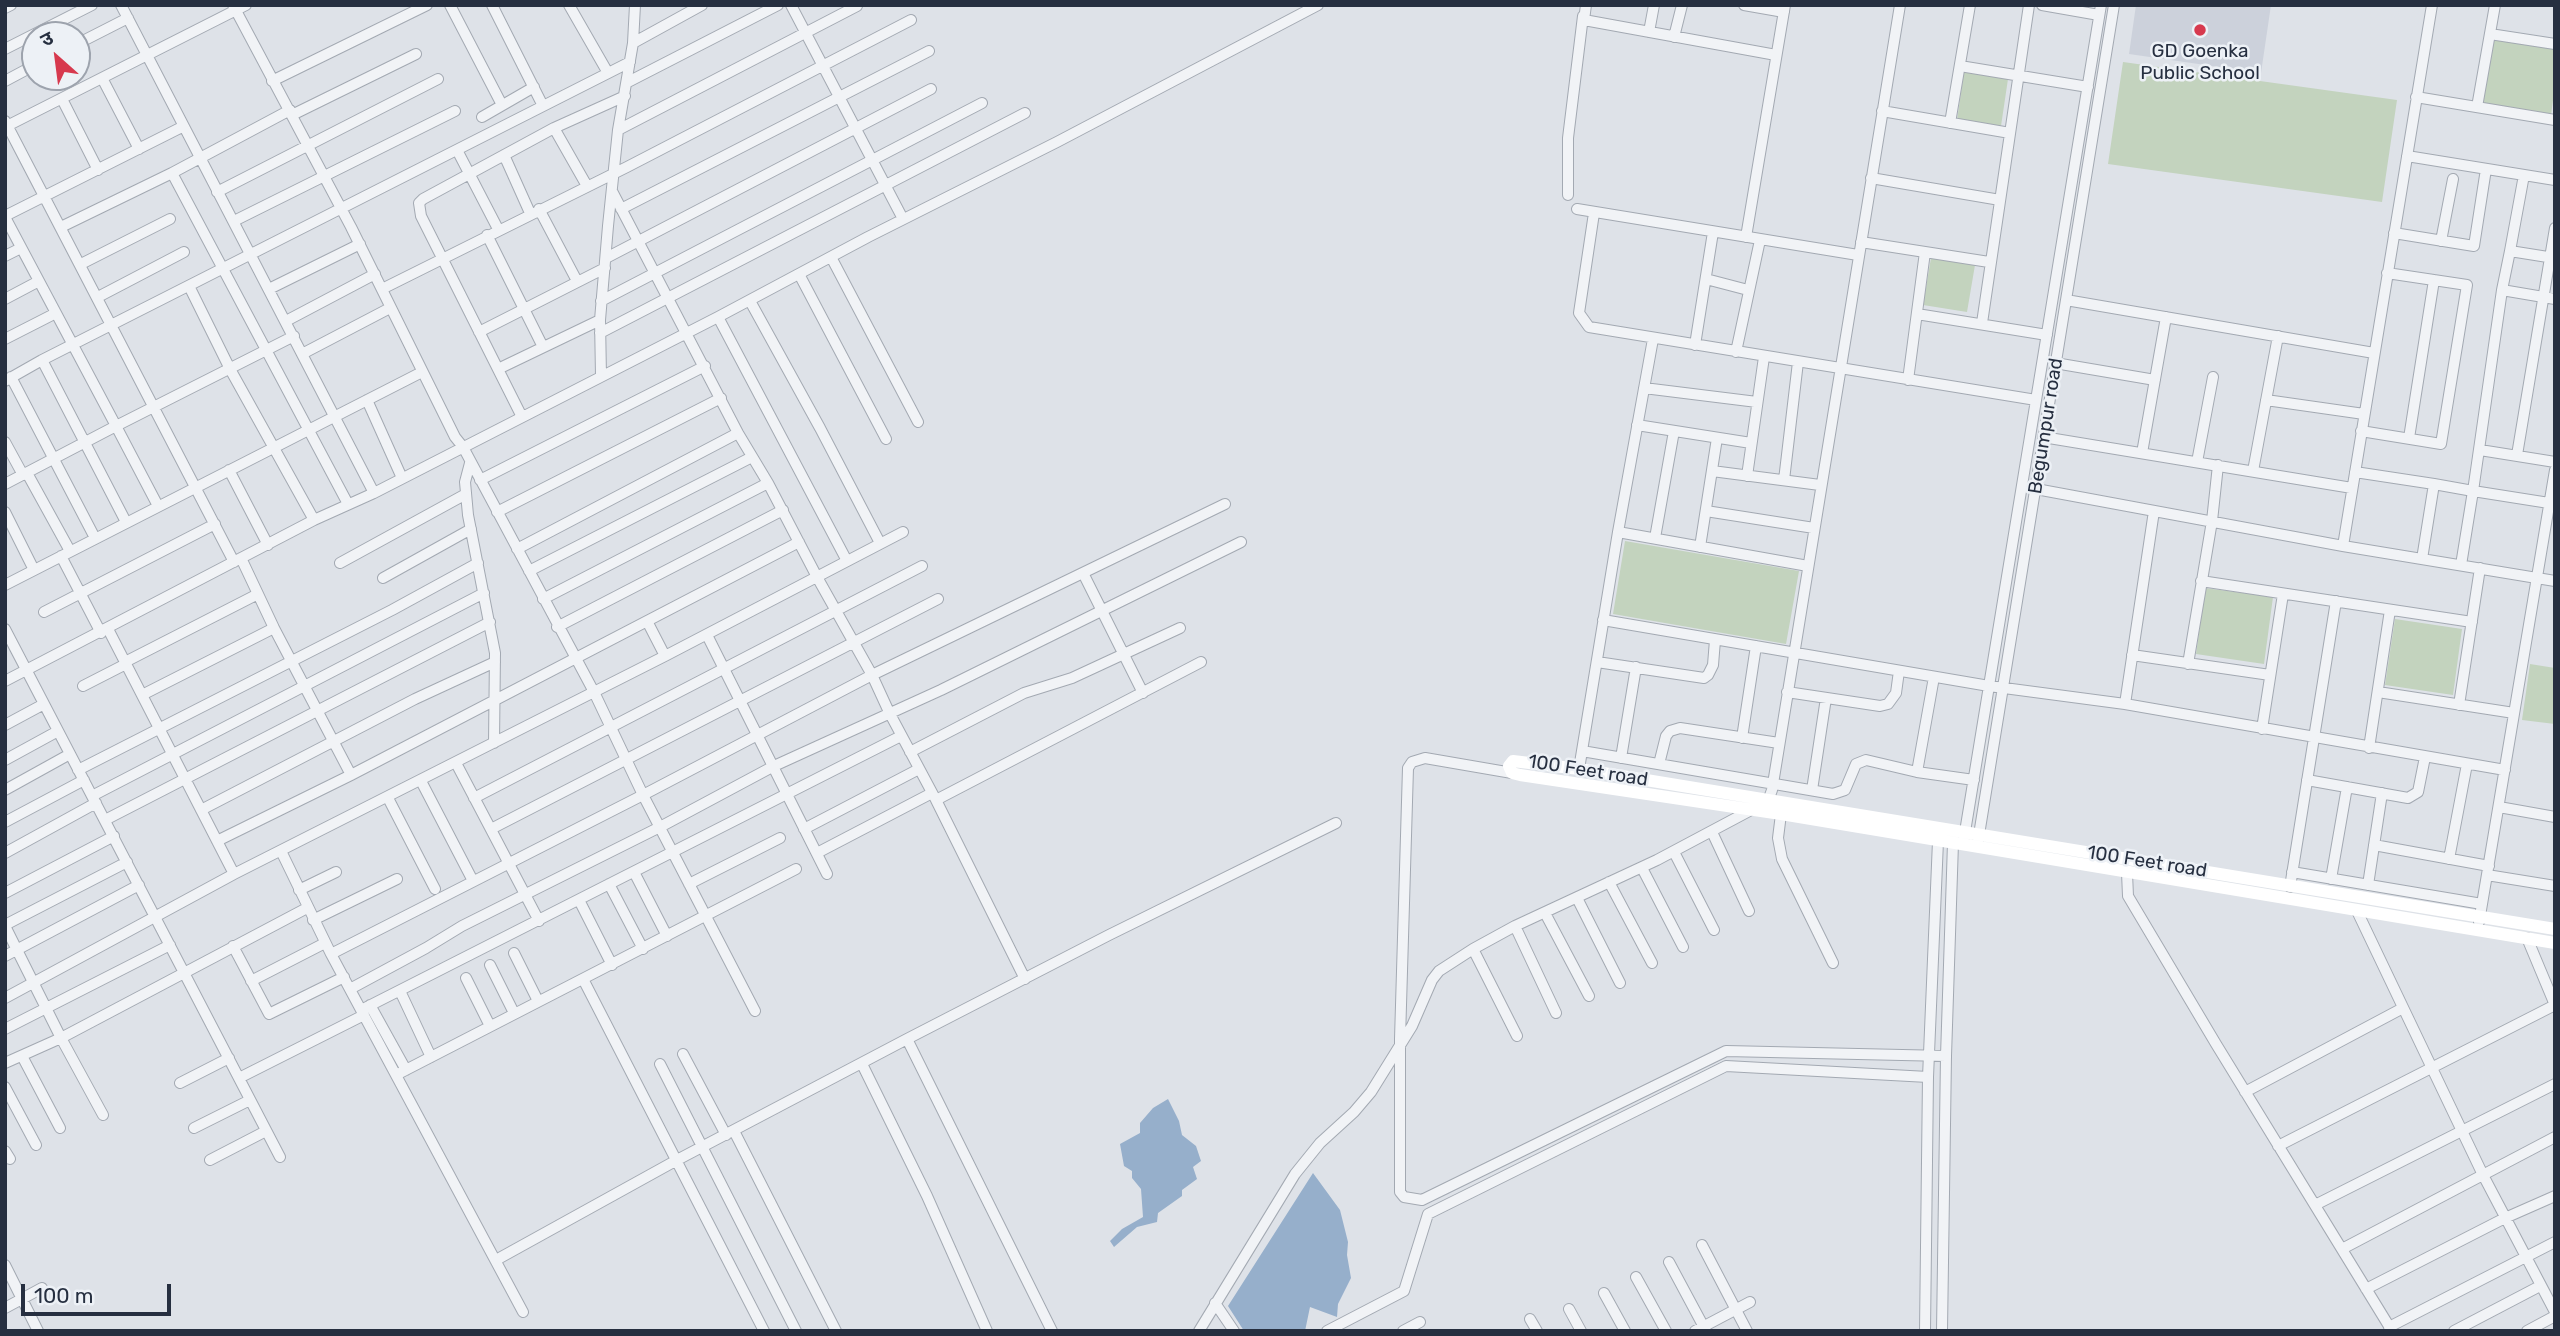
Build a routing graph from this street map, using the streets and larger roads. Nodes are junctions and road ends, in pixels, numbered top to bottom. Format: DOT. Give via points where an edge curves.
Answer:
graph roads {
  1 [pos="11,5"];
  2 [pos="92,5"];
  3 [pos="121,5"];
  4 [pos="246,5"];
  5 [pos="427,5"];
  6 [pos="450,5"];
  7 [pos="492,5"];
  8 [pos="569,5"];
  9 [pos="635,5"];
  10 [pos="702,5"];
  11 [pos="778,5"];
  12 [pos="792,5"];
  13 [pos="1318,5"];
  14 [pos="1584,5"];
  15 [pos="1654,5"];
  16 [pos="1682,5"];
  17 [pos="1744,5"];
  18 [pos="1900,5"];
  19 [pos="1970,5"];
  20 [pos="2029,5"];
  21 [pos="2042,5"];
  22 [pos="2114,5"];
  23 [pos="2432,5"];
  24 [pos="2495,5"];
  25 [pos="857,6"];
  26 [pos="2060,7"];
  27 [pos="5,8"];
  28 [pos="234,8"];
  29 [pos="1784,9"];
  30 [pos="2100,10"];
  31 [pos="128,18"];
  32 [pos="911,20"];
  33 [pos="1584,20"];
  34 [pos="1649,32"];
  35 [pos="805,33"];
  36 [pos="2490,34"];
  37 [pos="91,37"];
  38 [pos="1674,37"];
  39 [pos="633,43"];
  40 [pos="2555,44"];
  41 [pos="5,49"];
  42 [pos="929,51"];
  43 [pos="147,54"];
  44 [pos="415,54"];
  45 [pos="1776,55"];
  46 [pos="630,62"];
  47 [pos="1960,65"];
  48 [pos="823,66"];
  49 [pos="21,72"];
  50 [pos="608,73"];
  51 [pos="2020,75"];
  52 [pos="102,78"];
  53 [pos="438,79"];
  54 [pos="5,80"];
  55 [pos="272,81"];
  56 [pos="628,82"];
  57 [pos="2088,87"];
  58 [pos="534,88"];
  59 [pos="931,89"];
  60 [pos="625,96"];
  61 [pos="840,97"];
  62 [pos="2416,97"];
  63 [pos="62,99"];
  64 [pos="982,103"];
  65 [pos="502,105"];
  66 [pos="543,106"];
  67 [pos="2477,107"];
  68 [pos="455,111"];
  69 [pos="1882,111"];
  70 [pos="291,113"];
  71 [pos="1025,113"];
  72 [pos="482,117"];
  73 [pos="2555,120"];
  74 [pos="1950,123"];
  75 [pos="6,124"];
  76 [pos="182,127"];
  77 [pos="554,128"];
  78 [pos="856,128"];
  79 [pos="618,130"];
  80 [pos="2010,133"];
  81 [pos="308,145"];
  82 [pos="139,149"];
  83 [pos="457,150"];
  84 [pos="504,155"];
  85 [pos="2407,156"];
  86 [pos="199,158"];
  87 [pos="873,160"];
  88 [pos="2486,169"];
  89 [pos="98,170"];
  90 [pos="615,172"];
  91 [pos="172,173"];
  92 [pos="469,174"];
  93 [pos="2524,175"];
  94 [pos="325,177"];
  95 [pos="1871,178"];
  96 [pos="2453,179"];
  97 [pos="2555,180"];
  98 [pos="886,185"];
  99 [pos="587,186"];
  100 [pos="612,191"];
  101 [pos="217,192"];
  102 [pos="1567,195"];
  103 [pos="45,196"];
  104 [pos="2000,200"];
  105 [pos="342,208"];
  106 [pos="621,209"];
  107 [pos="1577,209"];
  108 [pos="535,211"];
  109 [pos="1594,213"];
  110 [pos="5,216"];
  111 [pos="170,219"];
  112 [pos="904,219"];
  113 [pos="234,222"];
  114 [pos="61,227"];
  115 [pos="2555,228"];
  116 [pos="498,229"];
  117 [pos="1713,232"];
  118 [pos="2394,233"];
  119 [pos="487,235"];
  120 [pos="1746,237"];
  121 [pos="1760,240"];
  122 [pos="2441,241"];
  123 [pos="1861,242"];
  124 [pos="638,243"];
  125 [pos="360,244"];
  126 [pos="21,248"];
  127 [pos="2510,251"];
  128 [pos="184,252"];
  129 [pos="1925,253"];
  130 [pos="252,255"];
  131 [pos="1858,255"];
  132 [pos="5,256"];
  133 [pos="831,257"];
  134 [pos="441,258"];
  135 [pos="2552,258"];
  136 [pos="1989,262"];
  137 [pos="606,263"];
  138 [pos="81,264"];
  139 [pos="222,270"];
  140 [pos="2388,273"];
  141 [pos="375,274"];
  142 [pos="799,274"];
  143 [pos="654,275"];
  144 [pos="1706,279"];
  145 [pos="2434,280"];
  146 [pos="39,281"];
  147 [pos="577,281"];
  148 [pos="189,286"];
  149 [pos="269,289"];
  150 [pos="382,289"];
  151 [pos="1748,290"];
  152 [pos="2502,290"];
  153 [pos="98,296"];
  154 [pos="2542,297"];
  155 [pos="5,299"];
  156 [pos="2555,299"];
  157 [pos="667,300"];
  158 [pos="2066,300"];
  159 [pos="601,301"];
  160 [pos="750,301"];
  161 [pos="524,307"];
  162 [pos="390,308"];
  163 [pos="56,313"];
  164 [pos="1917,314"];
  165 [pos="718,317"];
  166 [pos="2165,317"];
  167 [pos="600,320"];
  168 [pos="286,321"];
  169 [pos="1982,323"];
  170 [pos="113,325"];
  171 [pos="479,332"];
  172 [pos="600,333"];
  173 [pos="687,333"];
  174 [pos="2047,335"];
  175 [pos="294,336"];
  176 [pos="2278,337"];
  177 [pos="5,339"];
  178 [pos="1653,339"];
  179 [pos="73,344"];
  180 [pos="1695,345"];
  181 [pos="543,347"];
  182 [pos="266,351"];
  183 [pos="1736,352"];
  184 [pos="2374,353"];
  185 [pos="302,354"];
  186 [pos="1764,357"];
  187 [pos="42,360"];
  188 [pos="1798,362"];
  189 [pos="2055,363"];
  190 [pos="705,366"];
  191 [pos="230,369"];
  192 [pos="498,369"];
  193 [pos="1841,369"];
  194 [pos="422,372"];
  195 [pos="601,376"];
  196 [pos="8,377"];
  197 [pos="2213,377"];
  198 [pos="1908,380"];
  199 [pos="2155,380"];
  200 [pos="1644,388"];
  201 [pos="721,398"];
  202 [pos="367,400"];
  203 [pos="2036,400"];
  204 [pos="2266,400"];
  205 [pos="1757,402"];
  206 [pos="156,407"];
  207 [pos="2364,414"];
  208 [pos="335,416"];
  209 [pos="522,417"];
  210 [pos="918,422"];
  211 [pos="1637,425"];
  212 [pos="116,426"];
  213 [pos="309,429"];
  214 [pos="1674,431"];
  215 [pos="2361,431"];
  216 [pos="738,433"];
  217 [pos="2043,437"];
  218 [pos="1717,438"];
  219 [pos="2409,438"];
  220 [pos="886,439"];
  221 [pos="5,442"];
  222 [pos="85,443"];
  223 [pos="1751,443"];
  224 [pos="274,447"];
  225 [pos="463,447"];
  226 [pos="2480,450"];
  227 [pos="2142,453"];
  228 [pos="2517,456"];
  229 [pos="54,457"];
  230 [pos="752,457"];
  231 [pos="2555,461"];
  232 [pos="2197,462"];
  233 [pos="470,463"];
  234 [pos="2026,463"];
  235 [pos="2218,465"];
  236 [pos="2039,466"];
  237 [pos="229,470"];
  238 [pos="2555,470"];
  239 [pos="1712,471"];
  240 [pos="2253,471"];
  241 [pos="2355,472"];
  242 [pos="25,474"];
  243 [pos="1747,475"];
  244 [pos="402,478"];
  245 [pos="480,480"];
  246 [pos="1784,480"];
  247 [pos="768,483"];
  248 [pos="5,484"];
  249 [pos="2434,484"];
  250 [pos="1820,485"];
  251 [pos="196,487"];
  252 [pos="2352,488"];
  253 [pos="2036,489"];
  254 [pos="2473,491"];
  255 [pos="374,493"];
  256 [pos="466,494"];
  257 [pos="2549,503"];
  258 [pos="348,504"];
  259 [pos="1225,504"];
  260 [pos="158,506"];
  261 [pos="783,510"];
  262 [pos="1706,511"];
  263 [pos="2154,511"];
  264 [pos="5,512"];
  265 [pos="497,512"];
  266 [pos="314,520"];
  267 [pos="2212,521"];
  268 [pos="126,522"];
  269 [pos="215,524"];
  270 [pos="1814,528"];
  271 [pos="471,529"];
  272 [pos="903,532"];
  273 [pos="1618,532"];
  274 [pos="95,538"];
  275 [pos="1655,538"];
  276 [pos="799,542"];
  277 [pos="1241,542"];
  278 [pos="880,543"];
  279 [pos="268,545"];
  280 [pos="2343,546"];
  281 [pos="1700,547"];
  282 [pos="517,549"];
  283 [pos="66,554"];
  284 [pos="2422,559"];
  285 [pos="238,560"];
  286 [pos="846,561"];
  287 [pos="340,563"];
  288 [pos="478,564"];
  289 [pos="2461,565"];
  290 [pos="922,566"];
  291 [pos="1808,566"];
  292 [pos="2480,568"];
  293 [pos="34,570"];
  294 [pos="529,571"];
  295 [pos="1083,573"];
  296 [pos="383,578"];
  297 [pos="817,578"];
  298 [pos="2537,578"];
  299 [pos="2201,581"];
  300 [pos="2555,581"];
  301 [pos="5,585"];
  302 [pos="80,593"];
  303 [pos="484,593"];
  304 [pos="258,594"];
  305 [pos="2283,594"];
  306 [pos="938,599"];
  307 [pos="543,600"];
  308 [pos="2336,601"];
  309 [pos="2390,610"];
  310 [pos="1101,611"];
  311 [pos="44,612"];
  312 [pos="836,612"];
  313 [pos="1603,620"];
  314 [pos="647,621"];
  315 [pos="490,622"];
  316 [pos="2472,622"];
  317 [pos="557,626"];
  318 [pos="274,628"];
  319 [pos="1181,628"];
  320 [pos="104,631"];
  321 [pos="7,635"];
  322 [pos="707,635"];
  323 [pos="1715,639"];
  324 [pos="853,642"];
  325 [pos="1756,646"];
  326 [pos="1794,653"];
  327 [pos="1124,655"];
  328 [pos="2132,655"];
  329 [pos="665,656"];
  330 [pos="575,658"];
  331 [pos="291,660"];
  332 [pos="495,662"];
  333 [pos="1201,662"];
  334 [pos="1597,662"];
  335 [pos="125,663"];
  336 [pos="2188,664"];
  337 [pos="1636,667"];
  338 [pos="725,669"];
  339 [pos="27,670"];
  340 [pos="1899,671"];
  341 [pos="872,675"];
  342 [pos="2270,676"];
  343 [pos="1934,677"];
  344 [pos="5,681"];
  345 [pos="305,685"];
  346 [pos="83,686"];
  347 [pos="1989,686"];
  348 [pos="2002,688"];
  349 [pos="594,692"];
  350 [pos="1787,692"];
  351 [pos="2378,692"];
  352 [pos="1143,693"];
  353 [pos="142,695"];
  354 [pos="1826,698"];
  355 [pos="495,700"];
  356 [pos="741,700"];
  357 [pos="44,704"];
  358 [pos="2125,704"];
  359 [pos="2459,705"];
  360 [pos="317,710"];
  361 [pos="889,712"];
  362 [pos="2514,713"];
  363 [pos="5,725"];
  364 [pos="159,728"];
  365 [pos="611,729"];
  366 [pos="2262,729"];
  367 [pos="58,731"];
  368 [pos="758,734"];
  369 [pos="901,736"];
  370 [pos="1742,738"];
  371 [pos="2314,739"];
  372 [pos="332,741"];
  373 [pos="494,743"];
  374 [pos="1779,743"];
  375 [pos="2369,748"];
  376 [pos="1582,751"];
  377 [pos="911,752"];
  378 [pos="70,754"];
  379 [pos="172,754"];
  380 [pos="2425,757"];
  381 [pos="1621,758"];
  382 [pos="5,760"];
  383 [pos="627,760"];
  384 [pos="456,763"];
  385 [pos="1659,764"];
  386 [pos="2467,764"];
  387 [pos="774,766"];
  388 [pos="919,769"];
  389 [pos="1579,769"];
  390 [pos="79,770"];
  391 [pos="2505,770"];
  392 [pos="1917,772"];
  393 [pos="1512,773"];
  394 [pos="351,775"];
  395 [pos="185,779"];
  396 [pos="84,780"];
  397 [pos="1974,780"];
  398 [pos="2307,780"];
  399 [pos="421,781"];
  400 [pos="1772,784"];
  401 [pos="2347,787"];
  402 [pos="5,790"];
  403 [pos="1812,790"];
  404 [pos="786,793"];
  405 [pos="2382,793"];
  406 [pos="643,795"];
  407 [pos="934,797"];
  408 [pos="388,798"];
  409 [pos="474,798"];
  410 [pos="94,799"];
  411 [pos="1768,801"];
  412 [pos="2499,807"];
  413 [pos="201,810"];
  414 [pos="1752,810"];
  415 [pos="1781,814"];
  416 [pos="2555,817"];
  417 [pos="105,820"];
  418 [pos="5,821"];
  419 [pos="1336,823"];
  420 [pos="660,827"];
  421 [pos="804,828"];
  422 [pos="491,829"];
  423 [pos="1712,832"];
  424 [pos="114,836"];
  425 [pos="780,838"];
  426 [pos="1967,840"];
  427 [pos="217,841"];
  428 [pos="1938,841"];
  429 [pos="2374,845"];
  430 [pos="281,851"];
  431 [pos="673,852"];
  432 [pos="1674,852"];
  433 [pos="5,853"];
  434 [pos="817,853"];
  435 [pos="2449,859"];
  436 [pos="127,862"];
  437 [pos="508,863"];
  438 [pos="1642,868"];
  439 [pos="796,869"];
  440 [pos="2488,871"];
  441 [pos="336,872"];
  442 [pos="634,872"];
  443 [pos="2292,872"];
  444 [pos="2127,873"];
  445 [pos="234,874"];
  446 [pos="827,874"];
  447 [pos="397,879"];
  448 [pos="2331,879"];
  449 [pos="473,881"];
  450 [pos="1609,882"];
  451 [pos="609,884"];
  452 [pos="690,884"];
  453 [pos="2368,885"];
  454 [pos="139,886"];
  455 [pos="2555,886"];
  456 [pos="2290,887"];
  457 [pos="435,889"];
  458 [pos="299,890"];
  459 [pos="5,892"];
  460 [pos="525,895"];
  461 [pos="1577,898"];
  462 [pos="579,900"];
  463 [pos="2483,904"];
  464 [pos="307,908"];
  465 [pos="1749,911"];
  466 [pos="2357,911"];
  467 [pos="1545,913"];
  468 [pos="155,916"];
  469 [pos="706,916"];
  470 [pos="313,920"];
  471 [pos="539,921"];
  472 [pos="2479,923"];
  473 [pos="5,926"];
  474 [pos="1515,926"];
  475 [pos="2555,929"];
  476 [pos="1714,930"];
  477 [pos="667,936"];
  478 [pos="2527,939"];
  479 [pos="325,943"];
  480 [pos="2555,943"];
  481 [pos="170,945"];
  482 [pos="233,946"];
  483 [pos="1683,947"];
  484 [pos="18,949"];
  485 [pos="643,949"];
  486 [pos="1473,949"];
  487 [pos="514,953"];
  488 [pos="331,954"];
  489 [pos="5,956"];
  490 [pos="1652,962"];
  491 [pos="1833,963"];
  492 [pos="490,965"];
  493 [pos="612,965"];
  494 [pos="184,972"];
  495 [pos="344,977"];
  496 [pos="466,978"];
  497 [pos="583,979"];
  498 [pos="1025,979"];
  499 [pos="251,981"];
  500 [pos="33,983"];
  501 [pos="1620,983"];
  502 [pos="350,989"];
  503 [pos="400,990"];
  504 [pos="1589,996"];
  505 [pos="5,998"];
  506 [pos="538,1001"];
  507 [pos="2555,1005"];
  508 [pos="2403,1007"];
  509 [pos="46,1009"];
  510 [pos="365,1010"];
  511 [pos="755,1012"];
  512 [pos="514,1013"];
  513 [pos="1556,1013"];
  514 [pos="490,1026"];
  515 [pos="5,1030"];
  516 [pos="1517,1036"];
  517 [pos="61,1038"];
  518 [pos="907,1040"];
  519 [pos="1400,1045"];
  520 [pos="683,1054"];
  521 [pos="1929,1055"];
  522 [pos="22,1056"];
  523 [pos="1946,1056"];
  524 [pos="431,1057"];
  525 [pos="229,1058"];
  526 [pos="5,1063"];
  527 [pos="660,1064"];
  528 [pos="862,1064"];
  529 [pos="2432,1069"];
  530 [pos="406,1070"];
  531 [pos="396,1075"];
  532 [pos="1928,1077"];
  533 [pos="239,1079"];
  534 [pos="180,1083"];
  535 [pos="2555,1084"];
  536 [pos="5,1087"];
  537 [pos="2245,1091"];
  538 [pos="250,1100"];
  539 [pos="103,1115"];
  540 [pos="60,1128"];
  541 [pos="194,1128"];
  542 [pos="266,1130"];
  543 [pos="2462,1130"];
  544 [pos="730,1133"];
  545 [pos="2555,1137"];
  546 [pos="36,1145"];
  547 [pos="2278,1146"];
  548 [pos="702,1147"];
  549 [pos="280,1157"];
  550 [pos="210,1160"];
  551 [pos="677,1160"];
  552 [pos="2483,1175"];
  553 [pos="2555,1196"];
  554 [pos="2315,1205"];
  555 [pos="2505,1218"];
  556 [pos="2555,1242"];
  557 [pos="1702,1245"];
  558 [pos="2342,1249"];
  559 [pos="2526,1257"];
  560 [pos="496,1260"];
  561 [pos="1669,1262"];
  562 [pos="5,1265"];
  563 [pos="1636,1277"];
  564 [pos="2540,1286"];
  565 [pos="42,1288"];
  566 [pos="2366,1289"];
  567 [pos="1604,1293"];
  568 [pos="22,1298"];
  569 [pos="1750,1302"];
  570 [pos="1215,1303"];
  571 [pos="5,1308"];
  572 [pos="1569,1309"];
  573 [pos="1736,1310"];
  574 [pos="523,1312"];
  575 [pos="2555,1314"];
  576 [pos="1530,1319"];
  577 [pos="1420,1322"];
  578 [pos="1702,1329"];
  579 [pos="2390,1329"];
  580 [pos="38,1331"];
  581 [pos="764,1331"];
  582 [pos="796,1331"];
  583 [pos="836,1331"];
  584 [pos="987,1331"];
  585 [pos="1052,1331"];
  586 [pos="1199,1331"];
  587 [pos="1234,1331"];
  588 [pos="1327,1331"];
  589 [pos="1404,1331"];
  590 [pos="1537,1331"];
  591 [pos="1581,1331"];
  592 [pos="1625,1331"];
  593 [pos="1666,1331"];
  594 [pos="1747,1331"];
  595 [pos="1925,1331"];
  596 [pos="1942,1331"];
  597 [pos="2454,1331"];
  598 [pos="2527,1331"];
  1 -- 27 [label="street"];
  2 -- 41 [label="street"];
  3 -- 31 [label="street"];
  4 -- 28 [label="street"];
  5 -- 55 [label="street"];
  6 -- 65 [label="street"];
  7 -- 58 [label="street"];
  8 -- 50 [label="street"];
  9 -- 39 [label="street"];
  10 -- 39 [label="street"];
  11 -- 56 [label="street"];
  12 -- 35 [label="street"];
  13 -- 112 [label="street"];
  14 -- 33 [label="street"];
  15 -- 34 [label="street"];
  16 -- 38 [label="street"];
  17 -- 29 [label="street"];
  18 -- 69 [label="street"];
  19 -- 47 [label="street"];
  20 -- 51 [label="street"];
  21 -- 26 [label="street"];
  22 -- 158 [label="street, Begumpur road"];
  23 -- 62 [label="street"];
  24 -- 36 [label="street"];
  25 -- 35 [label="street"];
  26 -- 30 [label="street"];
  28 -- 43 [label="street"];
  28 -- 55 [label="street"];
  29 -- 45 [label="street"];
  30 -- 57 [label="street, Begumpur road"];
  31 -- 37 [label="street"];
  31 -- 43 [label="street"];
  32 -- 48 [label="street"];
  33 -- 34 [label="street"];
  33 -- 102 [label="street" via="1568,138"];
  34 -- 38 [label="street"];
  35 -- 48 [label="street"];
  35 -- 79 [label="street"];
  36 -- 40 [label="street"];
  36 -- 67 [label="street"];
  38 -- 45 [label="street"];
  39 -- 46 [label="street"];
  42 -- 61 [label="street"];
  43 -- 52 [label="street"];
  43 -- 76 [label="street"];
  44 -- 70 [label="street"];
  45 -- 120 [label="street"];
  46 -- 50 [label="street"];
  46 -- 56 [label="street"];
  47 -- 51 [label="street"];
  47 -- 74 [label="street"];
  48 -- 61 [label="street"];
  48 -- 90 [label="street"];
  49 -- 54 [label="street"];
  50 -- 66 [label="street"];
  51 -- 57 [label="street"];
  51 -- 80 [label="street"];
  52 -- 63 [label="street"];
  52 -- 82 [label="street"];
  53 -- 81 [label="street"];
  55 -- 70 [label="street"];
  56 -- 60 [label="street"];
  57 -- 174 [label="street, Begumpur road"];
  58 -- 65 [label="street"];
  58 -- 66 [label="street"];
  59 -- 78 [label="street"];
  60 -- 77 [label="street"];
  60 -- 79 [label="street"];
  61 -- 78 [label="street"];
  61 -- 106 [label="street"];
  62 -- 67 [label="street"];
  62 -- 85 [label="street"];
  63 -- 75 [label="street"];
  63 -- 89 [label="street"];
  64 -- 87 [label="street"];
  65 -- 72 [label="street"];
  66 -- 83 [label="street"];
  67 -- 73 [label="street"];
  68 -- 94 [label="street"];
  69 -- 74 [label="street"];
  69 -- 95 [label="street"];
  70 -- 81 [label="street"];
  70 -- 86 [label="street"];
  71 -- 98 [label="street"];
  74 -- 80 [label="street"];
  75 -- 103 [label="street"];
  76 -- 82 [label="street"];
  76 -- 86 [label="street"];
  77 -- 84 [label="street"];
  77 -- 99 [label="street"];
  78 -- 87 [label="street"];
  78 -- 124 [label="street"];
  79 -- 90 [label="street"];
  80 -- 104 [label="street"];
  81 -- 94 [label="street"];
  81 -- 101 [label="street"];
  82 -- 89 [label="street"];
  83 -- 92 [label="street"];
  83 -- 105 [label="street"];
  84 -- 92 [label="street"];
  84 -- 108 [label="street"];
  85 -- 88 [label="street"];
  85 -- 118 [label="street"];
  86 -- 91 [label="street"];
  86 -- 101 [label="street"];
  87 -- 98 [label="street"];
  87 -- 143 [label="street"];
  88 -- 93 [label="street"];
  88 -- 122 [label="street" via="2474,246"];
  89 -- 103 [label="street"];
  90 -- 99 [label="street"];
  90 -- 100 [label="street"];
  91 -- 114 [label="street"];
  91 -- 139 [label="street"];
  92 -- 116 [label="street"];
  92 -- 134 [label="street" via="419,203"];
  93 -- 97 [label="street"];
  93 -- 127 [label="street"];
  94 -- 105 [label="street"];
  94 -- 113 [label="street"];
  95 -- 104 [label="street"];
  95 -- 123 [label="street"];
  96 -- 122 [label="street"];
  98 -- 112 [label="street"];
  98 -- 157 [label="street"];
  99 -- 108 [label="street"];
  100 -- 106 [label="street"];
  100 -- 137 [label="street"];
  101 -- 113 [label="street"];
  103 -- 110 [label="street"];
  103 -- 114 [label="street"];
  104 -- 136 [label="street"];
  105 -- 125 [label="street"];
  105 -- 130 [label="street"];
  106 -- 124 [label="street"];
  107 -- 109 [label="street"];
  108 -- 116 [label="street"];
  108 -- 147 [label="street"];
  109 -- 117 [label="street"];
  109 -- 178 [label="street" via="1579,313 1589,327"];
  110 -- 126 [label="street"];
  111 -- 138 [label="street"];
  112 -- 133 [label="street"];
  113 -- 130 [label="street"];
  114 -- 138 [label="street"];
  115 -- 135 [label="street"];
  116 -- 119 [label="street"];
  117 -- 120 [label="street"];
  117 -- 144 [label="street"];
  118 -- 122 [label="street"];
  118 -- 140 [label="street"];
  119 -- 134 [label="street"];
  119 -- 161 [label="street"];
  120 -- 121 [label="street"];
  121 -- 131 [label="street"];
  121 -- 151 [label="street"];
  123 -- 129 [label="street"];
  123 -- 131 [label="street"];
  124 -- 137 [label="street"];
  124 -- 143 [label="street"];
  125 -- 141 [label="street"];
  125 -- 149 [label="street"];
  126 -- 132 [label="street"];
  126 -- 146 [label="street"];
  127 -- 135 [label="street"];
  127 -- 152 [label="street"];
  128 -- 153 [label="street"];
  129 -- 136 [label="street"];
  129 -- 164 [label="street"];
  130 -- 139 [label="street"];
  130 -- 149 [label="street"];
  131 -- 193 [label="street"];
  133 -- 142 [label="street"];
  133 -- 210 [label="street"];
  134 -- 150 [label="street"];
  134 -- 171 [label="street"];
  135 -- 154 [label="street"];
  136 -- 169 [label="street"];
  137 -- 147 [label="street"];
  137 -- 159 [label="street"];
  138 -- 153 [label="street"];
  139 -- 148 [label="street"];
  139 -- 182 [label="street"];
  140 -- 145 [label="street"];
  140 -- 184 [label="street"];
  141 -- 150 [label="street"];
  141 -- 168 [label="street"];
  142 -- 160 [label="street"];
  142 -- 220 [label="street"];
  143 -- 157 [label="street"];
  143 -- 159 [label="street"];
  144 -- 151 [label="street"];
  144 -- 180 [label="street"];
  145 -- 219 [label="street"];
  145 -- 219 [label="street" via="2467,285 2441,443"];
  146 -- 155 [label="street"];
  146 -- 163 [label="street"];
  147 -- 161 [label="street"];
  148 -- 170 [label="street"];
  148 -- 191 [label="street"];
  149 -- 168 [label="street"];
  150 -- 162 [label="street"];
  151 -- 183 [label="street"];
  152 -- 154 [label="street"];
  152 -- 226 [label="street"];
  153 -- 170 [label="street"];
  154 -- 156 [label="street"];
  154 -- 228 [label="street"];
  157 -- 172 [label="street"];
  157 -- 173 [label="street"];
  158 -- 166 [label="street"];
  158 -- 189 [label="street, Begumpur road"];
  159 -- 167 [label="street"];
  160 -- 165 [label="street"];
  160 -- 278 [label="street"];
  161 -- 171 [label="street"];
  161 -- 181 [label="street"];
  162 -- 185 [label="street"];
  162 -- 194 [label="street"];
  163 -- 177 [label="street"];
  163 -- 179 [label="street"];
  164 -- 169 [label="street"];
  164 -- 198 [label="street"];
  165 -- 173 [label="street"];
  165 -- 286 [label="street"];
  166 -- 176 [label="street"];
  166 -- 199 [label="street"];
  167 -- 172 [label="street"];
  167 -- 181 [label="street"];
  168 -- 175 [label="street"];
  169 -- 174 [label="street"];
  170 -- 179 [label="street"];
  170 -- 206 [label="street"];
  171 -- 192 [label="street"];
  172 -- 195 [label="street"];
  173 -- 190 [label="street"];
  173 -- 195 [label="street"];
  174 -- 203 [label="street, Begumpur road"];
  175 -- 182 [label="street"];
  175 -- 185 [label="street"];
  176 -- 184 [label="street"];
  176 -- 204 [label="street"];
  178 -- 180 [label="street"];
  178 -- 200 [label="street"];
  179 -- 187 [label="street"];
  179 -- 212 [label="street"];
  180 -- 183 [label="street"];
  181 -- 192 [label="street"];
  182 -- 191 [label="street"];
  182 -- 213 [label="street"];
  183 -- 186 [label="street"];
  184 -- 207 [label="street"];
  185 -- 208 [label="street"];
  186 -- 188 [label="street"];
  186 -- 205 [label="street"];
  187 -- 196 [label="street"];
  187 -- 222 [label="street"];
  188 -- 193 [label="street"];
  188 -- 246 [label="street"];
  189 -- 199 [label="street"];
  189 -- 217 [label="street, Begumpur road"];
  190 -- 201 [label="street"];
  190 -- 245 [label="street"];
  191 -- 206 [label="street"];
  191 -- 224 [label="street"];
  192 -- 209 [label="street"];
  193 -- 198 [label="street"];
  193 -- 250 [label="street"];
  194 -- 202 [label="street"];
  194 -- 225 [label="street"];
  195 -- 209 [label="street"];
  196 -- 229 [label="street"];
  197 -- 232 [label="street"];
  198 -- 203 [label="street"];
  199 -- 227 [label="street"];
  200 -- 205 [label="street"];
  200 -- 211 [label="street"];
  201 -- 216 [label="street"];
  201 -- 265 [label="street"];
  202 -- 208 [label="street"];
  202 -- 244 [label="street"];
  203 -- 234 [label="street, Begumpur road"];
  204 -- 207 [label="street"];
  204 -- 240 [label="street"];
  205 -- 223 [label="street"];
  206 -- 212 [label="street"];
  206 -- 251 [label="street"];
  207 -- 215 [label="street"];
  208 -- 213 [label="street"];
  208 -- 255 [label="street"];
  209 -- 225 [label="street"];
  211 -- 214 [label="street"];
  211 -- 273 [label="street"];
  212 -- 222 [label="street"];
  212 -- 260 [label="street"];
  213 -- 224 [label="street"];
  213 -- 258 [label="street"];
  214 -- 218 [label="street"];
  214 -- 275 [label="street"];
  215 -- 219 [label="street"];
  215 -- 241 [label="street"];
  216 -- 230 [label="street"];
  216 -- 282 [label="street"];
  217 -- 227 [label="street"];
  217 -- 236 [label="street, Begumpur road"];
  218 -- 223 [label="street"];
  218 -- 239 [label="street"];
  221 -- 242 [label="street"];
  222 -- 229 [label="street"];
  222 -- 268 [label="street"];
  223 -- 243 [label="street"];
  224 -- 237 [label="street"];
  224 -- 266 [label="street"];
  225 -- 233 [label="street"];
  225 -- 244 [label="street"];
  226 -- 228 [label="street"];
  226 -- 254 [label="street"];
  227 -- 232 [label="street"];
  228 -- 231 [label="street"];
  229 -- 242 [label="street"];
  229 -- 274 [label="street"];
  230 -- 247 [label="street"];
  230 -- 294 [label="street"];
  232 -- 235 [label="street"];
  233 -- 245 [label="street"];
  233 -- 256 [label="street"];
  234 -- 236 [label="street"];
  234 -- 347 [label="street, Begumpur road"];
  235 -- 240 [label="street"];
  235 -- 267 [label="street"];
  236 -- 253 [label="street, Begumpur road"];
  237 -- 251 [label="street"];
  237 -- 279 [label="street"];
  238 -- 257 [label="street"];
  239 -- 243 [label="street"];
  239 -- 262 [label="street"];
  240 -- 252 [label="street"];
  241 -- 249 [label="street"];
  241 -- 252 [label="street"];
  242 -- 248 [label="street"];
  242 -- 283 [label="street"];
  243 -- 246 [label="street"];
  244 -- 255 [label="street"];
  245 -- 265 [label="street"];
  246 -- 250 [label="street"];
  247 -- 261 [label="street"];
  247 -- 307 [label="street"];
  249 -- 254 [label="street"];
  249 -- 284 [label="street"];
  250 -- 270 [label="street"];
  251 -- 260 [label="street"];
  251 -- 269 [label="street"];
  252 -- 280 [label="street"];
  253 -- 263 [label="street"];
  253 -- 348 [label="street, Begumpur road"];
  254 -- 257 [label="street"];
  254 -- 289 [label="street"];
  255 -- 258 [label="street"];
  256 -- 271 [label="street"];
  256 -- 287 [label="street"];
  257 -- 298 [label="street"];
  258 -- 266 [label="street"];
  259 -- 295 [label="street"];
  260 -- 268 [label="street"];
  261 -- 276 [label="street"];
  261 -- 317 [label="street"];
  262 -- 270 [label="street"];
  262 -- 281 [label="street"];
  263 -- 267 [label="street"];
  263 -- 328 [label="street"];
  264 -- 293 [label="street"];
  265 -- 282 [label="street"];
  266 -- 279 [label="street"];
  267 -- 280 [label="street"];
  267 -- 299 [label="street"];
  268 -- 274 [label="street"];
  269 -- 285 [label="street"];
  269 -- 302 [label="street"];
  270 -- 291 [label="street"];
  271 -- 288 [label="street"];
  271 -- 296 [label="street"];
  272 -- 278 [label="street"];
  273 -- 275 [label="street"];
  273 -- 313 [label="street"];
  274 -- 283 [label="street"];
  275 -- 281 [label="street"];
  276 -- 297 [label="street"];
  276 -- 314 [label="street"];
  277 -- 310 [label="street"];
  278 -- 286 [label="street"];
  279 -- 285 [label="street"];
  280 -- 284 [label="street"];
  281 -- 291 [label="street"];
  282 -- 294 [label="street"];
  283 -- 293 [label="street"];
  283 -- 302 [label="street"];
  284 -- 289 [label="street"];
  285 -- 304 [label="street"];
  285 -- 320 [label="street"];
  286 -- 297 [label="street"];
  288 -- 303 [label="street"];
  288 -- 331 [label="street"];
  289 -- 292 [label="street"];
  290 -- 312 [label="street"];
  291 -- 326 [label="street"];
  292 -- 298 [label="street"];
  292 -- 316 [label="street"];
  293 -- 301 [label="street"];
  294 -- 307 [label="street"];
  295 -- 310 [label="street"];
  295 -- 341 [label="street"];
  297 -- 312 [label="street"];
  297 -- 322 [label="street"];
  298 -- 300 [label="street"];
  298 -- 362 [label="street"];
  299 -- 305 [label="street"];
  299 -- 336 [label="street"];
  302 -- 311 [label="street"];
  302 -- 320 [label="street"];
  303 -- 315 [label="street"];
  303 -- 345 [label="street"];
  304 -- 318 [label="street"];
  304 -- 335 [label="street"];
  305 -- 308 [label="street"];
  305 -- 342 [label="street"];
  306 -- 324 [label="street"];
  307 -- 317 [label="street"];
  308 -- 309 [label="street"];
  308 -- 371 [label="street"];
  309 -- 316 [label="street"];
  309 -- 351 [label="street"];
  310 -- 327 [label="street"];
  310 -- 361 [label="street"];
  312 -- 324 [label="street"];
  312 -- 338 [label="street"];
  313 -- 323 [label="street"];
  313 -- 334 [label="street"];
  314 -- 329 [label="street"];
  314 -- 330 [label="street"];
  315 -- 332 [label="street"];
  315 -- 360 [label="street"];
  316 -- 359 [label="street"];
  317 -- 330 [label="street"];
  318 -- 331 [label="street"];
  318 -- 353 [label="street"];
  319 -- 327 [label="street"];
  320 -- 335 [label="street"];
  320 -- 339 [label="street"];
  321 -- 339 [label="street"];
  322 -- 329 [label="street"];
  322 -- 338 [label="street"];
  323 -- 325 [label="street"];
  323 -- 337 [label="street" via="1713,665 1703,678"];
  324 -- 341 [label="street"];
  324 -- 356 [label="street"];
  325 -- 326 [label="street"];
  325 -- 370 [label="street"];
  326 -- 340 [label="street"];
  326 -- 350 [label="street"];
  327 -- 352 [label="street"];
  327 -- 377 [label="street" via="1024,693"];
  328 -- 336 [label="street"];
  328 -- 358 [label="street"];
  329 -- 349 [label="street"];
  330 -- 349 [label="street"];
  330 -- 355 [label="street"];
  331 -- 345 [label="street"];
  331 -- 364 [label="street"];
  332 -- 355 [label="street"];
  332 -- 372 [label="street"];
  333 -- 352 [label="street"];
  334 -- 337 [label="street"];
  334 -- 376 [label="street"];
  335 -- 346 [label="street"];
  335 -- 353 [label="street"];
  336 -- 342 [label="street"];
  337 -- 381 [label="street"];
  338 -- 356 [label="street"];
  338 -- 365 [label="street"];
  339 -- 344 [label="street"];
  339 -- 357 [label="street"];
  340 -- 343 [label="street"];
  340 -- 354 [label="street" via="1896,694 1888,704"];
  341 -- 361 [label="street"];
  341 -- 368 [label="street"];
  342 -- 366 [label="street"];
  343 -- 347 [label="street"];
  343 -- 392 [label="street"];
  345 -- 360 [label="street"];
  345 -- 379 [label="street"];
  347 -- 348 [label="street"];
  347 -- 397 [label="street, Begumpur road"];
  348 -- 358 [label="street"];
  348 -- 426 [label="street, Begumpur road"];
  349 -- 365 [label="street"];
  349 -- 373 [label="street"];
  350 -- 354 [label="street"];
  350 -- 374 [label="street"];
  351 -- 359 [label="street"];
  351 -- 375 [label="street"];
  352 -- 407 [label="street"];
  353 -- 364 [label="street"];
  354 -- 403 [label="street"];
  355 -- 373 [label="street"];
  355 -- 394 [label="street"];
  356 -- 368 [label="street"];
  356 -- 383 [label="street"];
  357 -- 363 [label="street"];
  357 -- 367 [label="street"];
  358 -- 366 [label="street"];
  359 -- 362 [label="street"];
  360 -- 372 [label="street"];
  360 -- 395 [label="street"];
  361 -- 369 [label="street"];
  361 -- 387 [label="street"];
  362 -- 391 [label="street"];
  364 -- 379 [label="street"];
  364 -- 390 [label="street"];
  365 -- 383 [label="street"];
  365 -- 409 [label="street"];
  366 -- 371 [label="street"];
  367 -- 378 [label="street"];
  367 -- 382 [label="street"];
  368 -- 387 [label="street"];
  368 -- 406 [label="street"];
  369 -- 377 [label="street"];
  369 -- 404 [label="street"];
  370 -- 374 [label="street"];
  370 -- 385 [label="street" via="1680,728 1670,731"];
  371 -- 375 [label="street"];
  371 -- 398 [label="street"];
  372 -- 394 [label="street"];
  372 -- 413 [label="street"];
  373 -- 384 [label="street"];
  374 -- 400 [label="street"];
  375 -- 380 [label="street"];
  376 -- 381 [label="street"];
  376 -- 389 [label="street"];
  377 -- 388 [label="street"];
  378 -- 390 [label="street"];
  378 -- 402 [label="street"];
  379 -- 395 [label="street"];
  379 -- 410 [label="street"];
  380 -- 386 [label="street"];
  380 -- 405 [label="street" via="2415,796"];
  381 -- 385 [label="street"];
  383 -- 406 [label="street"];
  383 -- 422 [label="street"];
  384 -- 399 [label="street"];
  384 -- 409 [label="street"];
  385 -- 400 [label="street"];
  386 -- 391 [label="street"];
  386 -- 435 [label="street"];
  387 -- 404 [label="street"];
  387 -- 420 [label="street"];
  388 -- 407 [label="street"];
  388 -- 421 [label="street"];
  389 -- 393 [label="street, 100 Feet road" via="1513,761 1509,766"];
  389 -- 411 [label="street, 100 Feet road"];
  390 -- 396 [label="street"];
  391 -- 412 [label="street"];
  392 -- 397 [label="street"];
  392 -- 403 [label="street" via="1860,761 1840,794"];
  393 -- 414 [label="street, 100 Feet road"];
  393 -- 519 [label="street" via="1425,758 1408,768"];
  394 -- 427 [label="street"];
  395 -- 413 [label="street"];
  395 -- 417 [label="street"];
  396 -- 410 [label="street"];
  396 -- 418 [label="street"];
  397 -- 426 [label="street, Begumpur road"];
  398 -- 401 [label="street"];
  398 -- 443 [label="street"];
  399 -- 408 [label="street"];
  399 -- 449 [label="street"];
  400 -- 403 [label="street"];
  400 -- 411 [label="street"];
  401 -- 405 [label="street"];
  401 -- 448 [label="street"];
  404 -- 421 [label="street"];
  404 -- 431 [label="street"];
  405 -- 429 [label="street"];
  406 -- 420 [label="street"];
  406 -- 437 [label="street"];
  407 -- 434 [label="street"];
  407 -- 498 [label="street"];
  408 -- 430 [label="street"];
  408 -- 457 [label="street"];
  409 -- 422 [label="street"];
  410 -- 417 [label="street"];
  410 -- 433 [label="street"];
  411 -- 414 [label="street"];
  411 -- 426 [label="street, 100 Feet road"];
  412 -- 416 [label="street"];
  412 -- 440 [label="street"];
  413 -- 427 [label="street"];
  414 -- 415 [label="street, 100 Feet road"];
  414 -- 423 [label="street"];
  415 -- 428 [label="street, 100 Feet road"];
  415 -- 491 [label="street" via="1778,838 1782,859"];
  417 -- 424 [label="street"];
  419 -- 498 [label="street"];
  420 -- 431 [label="street"];
  420 -- 460 [label="street"];
  421 -- 434 [label="street"];
  422 -- 437 [label="street"];
  423 -- 432 [label="street"];
  423 -- 465 [label="street"];
  424 -- 436 [label="street"];
  424 -- 459 [label="street"];
  425 -- 452 [label="street"];
  426 -- 428 [label="street, 100 Feet road"];
  426 -- 444 [label="street, 100 Feet road"];
  426 -- 456 [label="street, 100 Feet road"];
  426 -- 523 [label="street"];
  427 -- 445 [label="street"];
  428 -- 521 [label="street"];
  429 -- 435 [label="street"];
  429 -- 453 [label="street"];
  430 -- 445 [label="street"];
  430 -- 458 [label="street"];
  431 -- 442 [label="street"];
  431 -- 452 [label="street"];
  432 -- 438 [label="street"];
  432 -- 476 [label="street"];
  434 -- 446 [label="street"];
  435 -- 440 [label="street"];
  436 -- 454 [label="street"];
  436 -- 473 [label="street"];
  437 -- 449 [label="street"];
  437 -- 460 [label="street"];
  438 -- 450 [label="street"];
  438 -- 483 [label="street"];
  439 -- 469 [label="street"];
  440 -- 455 [label="street"];
  440 -- 463 [label="street"];
  441 -- 458 [label="street"];
  442 -- 451 [label="street"];
  442 -- 477 [label="street"];
  443 -- 448 [label="street"];
  443 -- 456 [label="street"];
  444 -- 466 [label="street, 100 Feet road"];
  444 -- 537 [label="street" via="2129,896"];
  445 -- 468 [label="street"];
  447 -- 470 [label="street"];
  448 -- 453 [label="street"];
  449 -- 488 [label="street"];
  450 -- 461 [label="street"];
  450 -- 490 [label="street"];
  451 -- 462 [label="street"];
  451 -- 485 [label="street"];
  452 -- 469 [label="street"];
  453 -- 463 [label="street"];
  454 -- 468 [label="street"];
  454 -- 484 [label="street"];
  456 -- 472 [label="street, 100 Feet road"];
  458 -- 464 [label="street"];
  460 -- 471 [label="street"];
  460 -- 502 [label="street"];
  461 -- 467 [label="street"];
  461 -- 501 [label="street"];
  462 -- 471 [label="street"];
  462 -- 493 [label="street"];
  463 -- 472 [label="street"];
  464 -- 470 [label="street"];
  464 -- 482 [label="street"];
  466 -- 472 [label="street, 100 Feet road"];
  466 -- 508 [label="street"];
  467 -- 474 [label="street"];
  467 -- 504 [label="street"];
  468 -- 481 [label="street"];
  468 -- 500 [label="street"];
  469 -- 477 [label="street"];
  469 -- 511 [label="street"];
  470 -- 479 [label="street"];
  471 -- 503 [label="street"];
  472 -- 475 [label="street, 100 Feet road"];
  472 -- 478 [label="street, 100 Feet road"];
  473 -- 484 [label="street"];
  474 -- 486 [label="street"];
  474 -- 513 [label="street"];
  477 -- 485 [label="street"];
  478 -- 480 [label="street, 100 Feet road"];
  478 -- 507 [label="street"];
  479 -- 488 [label="street"];
  479 -- 499 [label="street"];
  481 -- 494 [label="street"];
  481 -- 509 [label="street"];
  482 -- 494 [label="street"];
  482 -- 499 [label="street"];
  484 -- 489 [label="street"];
  484 -- 500 [label="street"];
  485 -- 493 [label="street"];
  486 -- 516 [label="street"];
  486 -- 519 [label="street" via="1432,979"];
  487 -- 506 [label="street"];
  488 -- 495 [label="street"];
  492 -- 512 [label="street"];
  493 -- 497 [label="street"];
  494 -- 517 [label="street"];
  494 -- 525 [label="street"];
  495 -- 499 [label="street" via="271,1014"];
  495 -- 502 [label="street"];
  496 -- 514 [label="street"];
  497 -- 506 [label="street"];
  497 -- 551 [label="street"];
  498 -- 518 [label="street"];
  500 -- 505 [label="street"];
  500 -- 509 [label="street"];
  502 -- 510 [label="street"];
  503 -- 510 [label="street"];
  503 -- 524 [label="street"];
  506 -- 512 [label="street"];
  507 -- 529 [label="street"];
  508 -- 529 [label="street"];
  508 -- 537 [label="street"];
  509 -- 515 [label="street"];
  509 -- 517 [label="street"];
  510 -- 530 [label="street"];
  510 -- 531 [label="street"];
  510 -- 533 [label="street"];
  512 -- 514 [label="street"];
  514 -- 524 [label="street"];
  517 -- 522 [label="street"];
  517 -- 539 [label="street"];
  518 -- 528 [label="street"];
  518 -- 585 [label="street"];
  519 -- 521 [label="street" via="1400,1192 1422,1200 1726,1051"];
  519 -- 570 [label="street" via="1371,1092 1295,1174"];
  520 -- 544 [label="street"];
  521 -- 523 [label="street"];
  521 -- 532 [label="street"];
  522 -- 526 [label="street"];
  522 -- 540 [label="street"];
  523 -- 596 [label="street"];
  524 -- 530 [label="street"];
  525 -- 533 [label="street"];
  525 -- 534 [label="street"];
  527 -- 548 [label="street"];
  528 -- 544 [label="street"];
  528 -- 584 [label="street"];
  529 -- 543 [label="street"];
  529 -- 547 [label="street"];
  530 -- 531 [label="street"];
  531 -- 560 [label="street"];
  532 -- 588 [label="street" via="1726,1066 1429,1214 1404,1290"];
  532 -- 595 [label="street"];
  533 -- 538 [label="street"];
  535 -- 543 [label="street"];
  536 -- 546 [label="street"];
  537 -- 547 [label="street"];
  538 -- 541 [label="street"];
  538 -- 542 [label="street"];
  542 -- 549 [label="street"];
  542 -- 550 [label="street"];
  543 -- 552 [label="street"];
  543 -- 554 [label="street"];
  544 -- 548 [label="street"];
  544 -- 583 [label="street"];
  545 -- 552 [label="street"];
  547 -- 554 [label="street"];
  548 -- 551 [label="street"];
  548 -- 582 [label="street"];
  551 -- 560 [label="street"];
  551 -- 581 [label="street"];
  552 -- 555 [label="street"];
  552 -- 558 [label="street"];
  553 -- 555 [label="street"];
  554 -- 558 [label="street"];
  555 -- 559 [label="street"];
  555 -- 566 [label="street"];
  556 -- 559 [label="street"];
  557 -- 573 [label="street"];
  558 -- 566 [label="street"];
  559 -- 564 [label="street"];
  559 -- 579 [label="street"];
  560 -- 574 [label="street"];
  561 -- 578 [label="street"];
  562 -- 568 [label="street"];
  563 -- 593 [label="street"];
  564 -- 575 [label="street"];
  564 -- 597 [label="street"];
  565 -- 568 [label="street"];
  566 -- 579 [label="street"];
  567 -- 592 [label="street"];
  568 -- 571 [label="street"];
  568 -- 580 [label="street"];
  569 -- 573 [label="street"];
  570 -- 586 [label="street"];
  570 -- 587 [label="street"];
  572 -- 591 [label="street"];
  573 -- 578 [label="street"];
  573 -- 594 [label="street"];
  575 -- 598 [label="street"];
  576 -- 590 [label="street"];
  577 -- 589 [label="street"];
}
